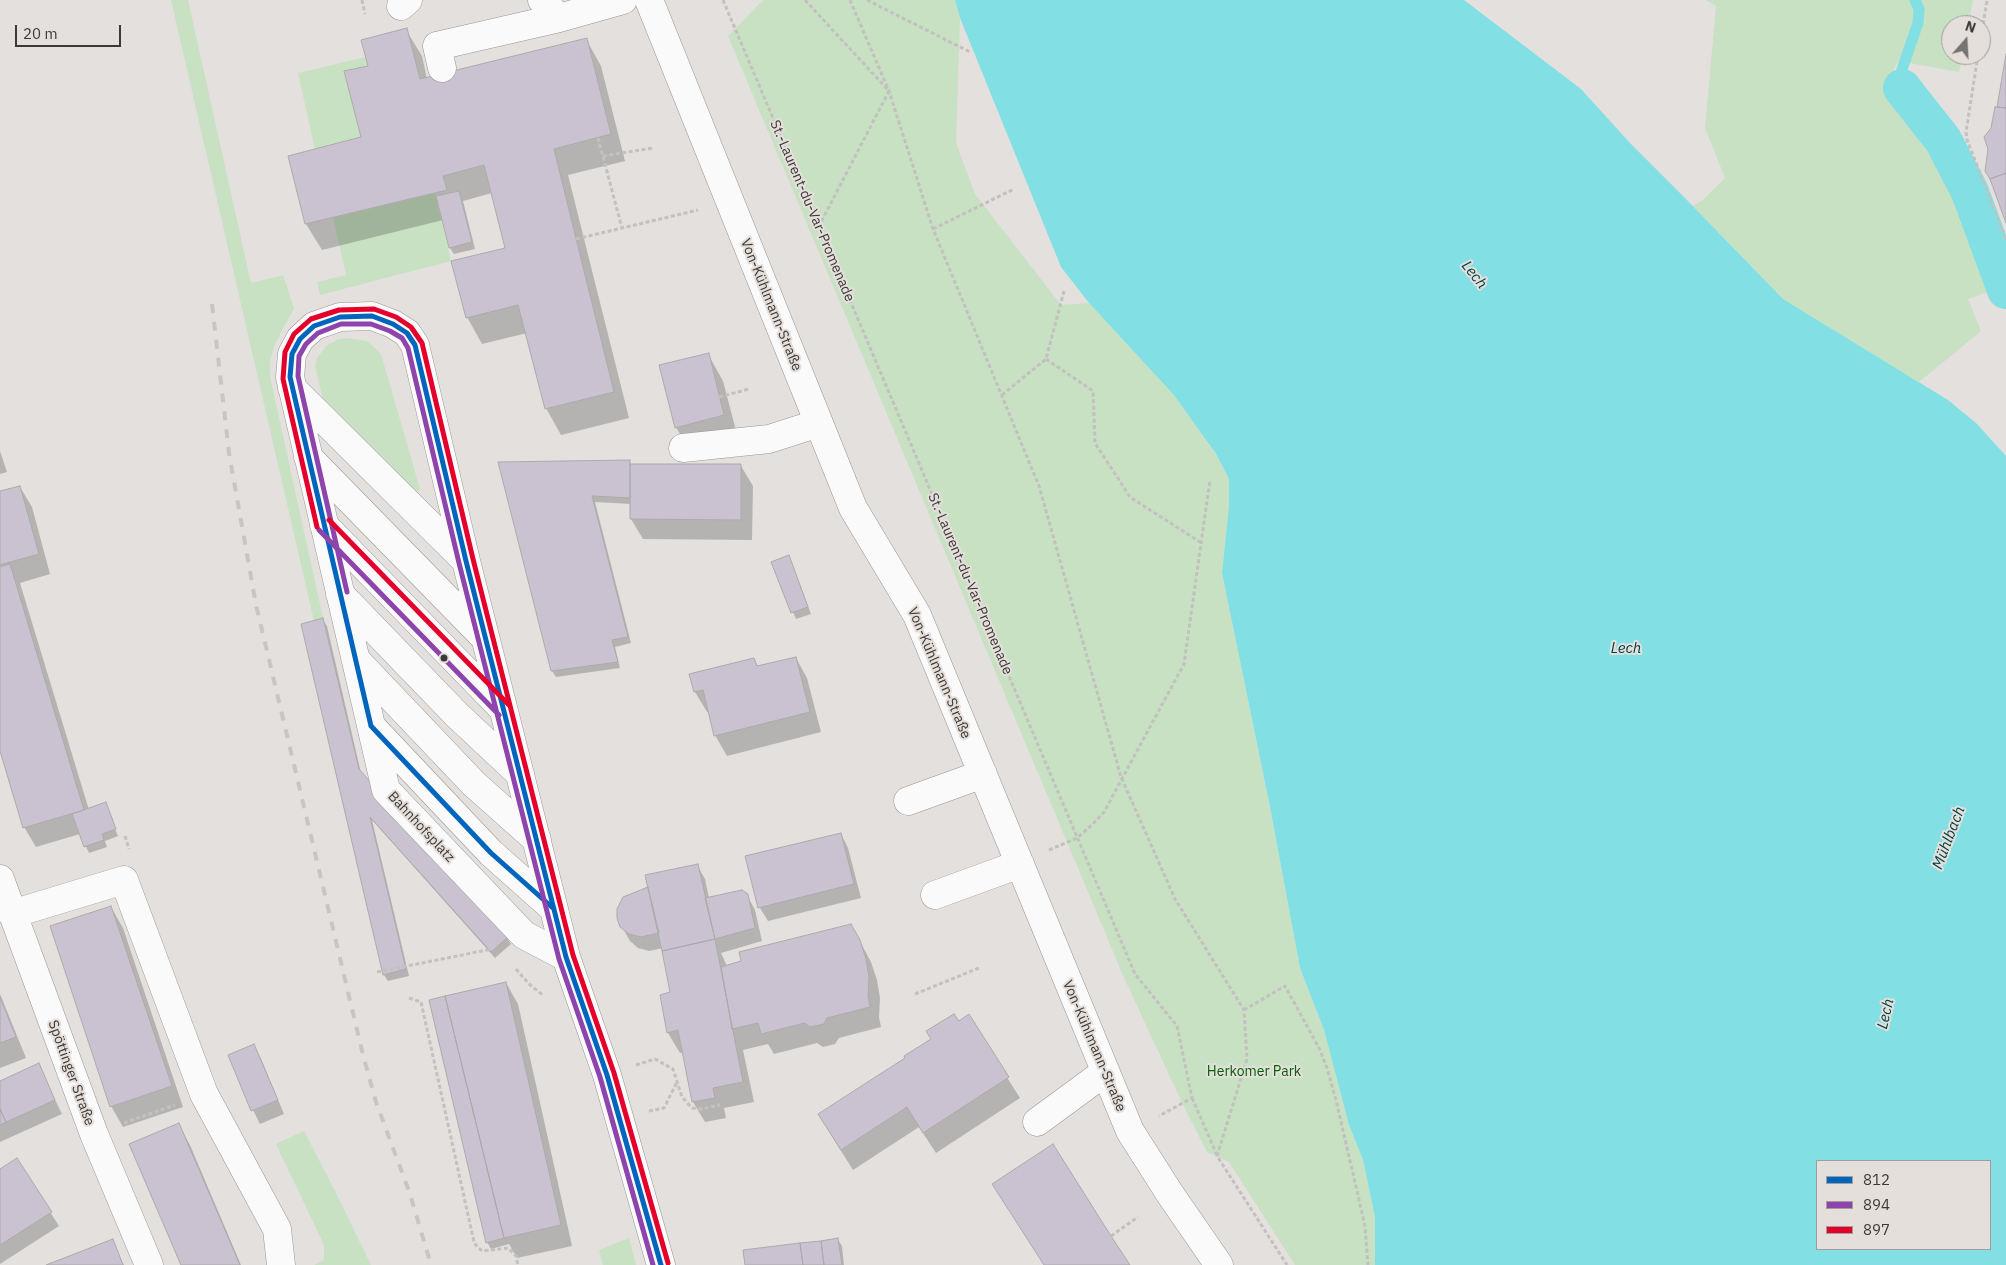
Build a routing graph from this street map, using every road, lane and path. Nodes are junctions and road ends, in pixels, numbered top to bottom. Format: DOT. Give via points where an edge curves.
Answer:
graph roads {
  1 [pos="362,0"];
  2 [pos="623,0"];
  3 [pos="649,0"];
  4 [pos="723,0"];
  5 [pos="805,0"];
  6 [pos="850,0"];
  7 [pos="867,0"];
  8 [pos="1987,0"];
  9 [pos="550,9"];
  10 [pos="366,14"];
  11 [pos="1985,15"];
  12 [pos="970,52"];
  13 [pos="1976,65"];
  14 [pos="442,68"];
  15 [pos="890,91"];
  16 [pos="598,138"];
  17 [pos="653,148"];
  18 [pos="603,156"];
  19 [pos="1014,189"];
  20 [pos="730,203"];
  21 [pos="819,227"];
  22 [pos="622,228"];
  23 [pos="933,229"];
  24 [pos="576,239"];
  25 [pos="2006,239"];
  26 [pos="1064,291"];
  27 [pos="1046,359"];
  28 [pos="292,388"];
  29 [pos="748,389"];
  30 [pos="1002,395"];
  31 [pos="719,396"];
  32 [pos="819,422"];
  33 [pos="683,448"];
  34 [pos="308,457"];
  35 [pos="1210,480"];
  36 [pos="324,526"];
  37 [pos="1200,542"];
  38 [pos="466,561"];
  39 [pos="340,594"];
  40 [pos="486,639"];
  41 [pos="355,659"];
  42 [pos="504,710"];
  43 [pos="371,726"];
  44 [pos="520,774"];
  45 [pos="983,774"];
  46 [pos="1121,777"];
  47 [pos="908,801"];
  48 [pos="1078,838"];
  49 [pos="537,840"];
  50 [pos="1020,864"];
  51 [pos="0,879"];
  52 [pos="935,895"];
  53 [pos="554,908"];
  54 [pos="12,914"];
  55 [pos="497,948"];
  56 [pos="566,957"];
  57 [pos="979,968"];
  58 [pos="377,972"];
  59 [pos="915,994"];
  60 [pos="409,998"];
  61 [pos="1244,1010"];
  62 [pos="655,1059"];
  63 [pos="1105,1072"];
  64 [pos="677,1082"];
  65 [pos="204,1094"];
  66 [pos="1192,1098"];
  67 [pos="720,1105"];
  68 [pos="664,1108"];
  69 [pos="1037,1122"];
  70 [pos="1130,1131"];
  71 [pos="94,1134"];
  72 [pos="1217,1156"];
  73 [pos="1138,1217"];
  74 [pos="1112,1236"];
  75 [pos="1216,1261"];
  76 [pos="149,1265"];
  77 [pos="281,1265"];
  78 [pos="518,1265"];
  79 [pos="661,1265"];
  80 [pos="1287,1265"];
  81 [pos="1368,1265"];
  1 -- 10 [label="path"];
  2 -- 9 [label="street"];
  3 -- 20 [label="street, Von-Kühlmann-Straße"];
  4 -- 21 [label="path, St.-Laurent-du-Var-Promenade"];
  5 -- 15 [label="path"];
  6 -- 15 [label="path"];
  7 -- 12 [label="path"];
  8 -- 11 [label="path"];
  9 -- 14 [label="street" via="437,46"];
  13 -- 25 [label="path" via="1967,140"];
  15 -- 21 [label="path"];
  15 -- 23 [label="path"];
  16 -- 18 [label="path"];
  17 -- 18 [label="path"];
  18 -- 22 [label="path"];
  19 -- 23 [label="path"];
  20 -- 22 [label="path"];
  20 -- 32 [label="street, Von-Kühlmann-Straße"];
  21 -- 48 [label="path, St.-Laurent-du-Var-Promenade"];
  22 -- 24 [label="path"];
  23 -- 30 [label="path"];
  26 -- 27 [label="path"];
  27 -- 30 [label="path"];
  27 -- 37 [label="path" via="1093,391 1095,443 1130,497"];
  28 -- 34 [label="street, Bahnhofsplatz"];
  28 -- 38 [label="street"];
  28 -- 38 [label="street, Bahnhofsplatz" via="292,354 300,339 314,326 340,317 372,316 406,333 415,345"];
  29 -- 31 [label="path"];
  30 -- 46 [label="path" via="1039,486"];
  32 -- 33 [label="street" via="769,439"];
  32 -- 45 [label="street, Von-Kühlmann-Straße" via="852,508 917,615"];
  34 -- 36 [label="street, Bahnhofsplatz"];
  34 -- 40 [label="street"];
  35 -- 37 [label="path"];
  36 -- 39 [label="street, Bahnhofsplatz"];
  36 -- 42 [label="street"];
  37 -- 46 [label="path" via="1184,664"];
  38 -- 40 [label="street, Bahnhofsplatz"];
  39 -- 41 [label="street, Bahnhofsplatz"];
  39 -- 44 [label="street" via="457,715"];
  40 -- 42 [label="street, Bahnhofsplatz"];
  41 -- 43 [label="street, Bahnhofsplatz"];
  41 -- 49 [label="street" via="474,784"];
  42 -- 44 [label="street, Bahnhofsplatz"];
  43 -- 53 [label="street" via="491,853"];
  43 -- 56 [label="street, Bahnhofsplatz" via="386,790 524,935"];
  44 -- 49 [label="street, Bahnhofsplatz"];
  45 -- 47 [label="street"];
  45 -- 50 [label="street, Von-Kühlmann-Straße"];
  46 -- 48 [label="path" via="1104,812"];
  46 -- 61 [label="path" via="1175,899"];
  48 -- 50 [label="path"];
  48 -- 66 [label="path, St.-Laurent-du-Var-Promenade" via="1135,974 1177,1026"];
  49 -- 53 [label="street, Bahnhofsplatz"];
  50 -- 52 [label="street"];
  50 -- 63 [label="street, Von-Kühlmann-Straße"];
  51 -- 54 [label="street, Spöttinger Straße"];
  53 -- 56 [label="street, Bahnhofsplatz"];
  54 -- 65 [label="street" via="124,880"];
  54 -- 71 [label="street, Spöttinger Straße"];
  55 -- 58 [label="path"];
  56 -- 79 [label="street, Bahnhofsplatz" via="607,1075"];
  57 -- 59 [label="path"];
  60 -- 78 [label="path" via="421,1002 474,1242 483,1250 508,1248 516,1256"];
  61 -- 72 [label="path" via="1246,1058"];
  61 -- 81 [label="path" via="1285,986 1319,1048 1335,1094 1366,1226"];
  62 -- 64 [label="path" via="672,1069"];
  63 -- 69 [label="street"];
  63 -- 70 [label="street, Von-Kühlmann-Straße"];
  64 -- 67 [label="path" via="682,1097 692,1108"];
  64 -- 68 [label="path"];
  65 -- 71 [label="path"];
  65 -- 77 [label="street" via="277,1229"];
  66 -- 70 [label="path"];
  66 -- 72 [label="path, St.-Laurent-du-Var-Promenade"];
  70 -- 75 [label="street, Von-Kühlmann-Straße"];
  71 -- 76 [label="street, Spöttinger Straße"];
  72 -- 80 [label="path, St.-Laurent-du-Var-Promenade"];
  73 -- 74 [label="path"];
}
